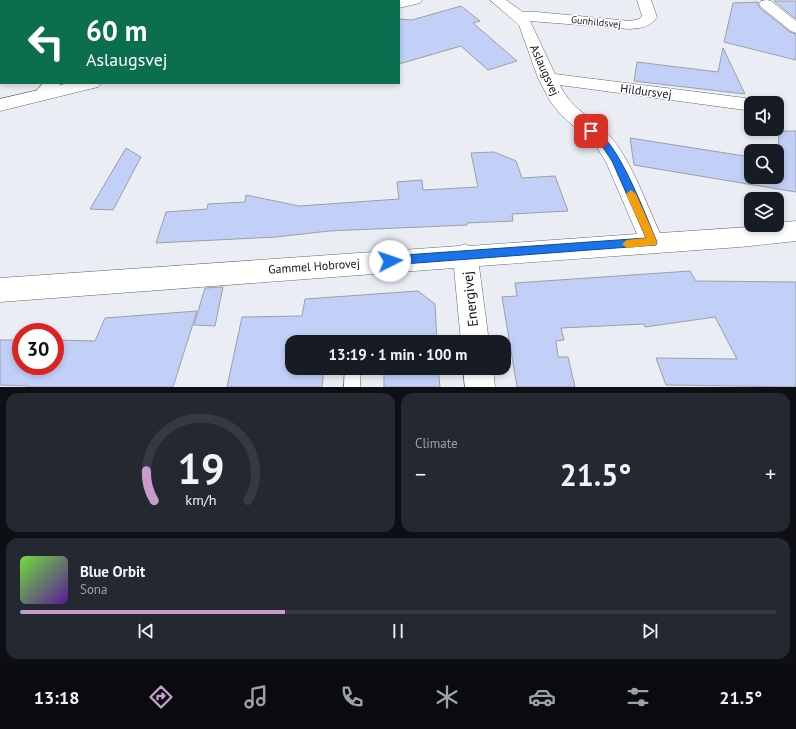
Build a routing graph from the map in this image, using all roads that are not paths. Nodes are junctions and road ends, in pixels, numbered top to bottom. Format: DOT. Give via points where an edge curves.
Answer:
graph roads {
  1 [pos="415,0"];
  2 [pos="498,0"];
  3 [pos="644,0"];
  4 [pos="400,4"];
  5 [pos="766,4"];
  6 [pos="520,17"];
  7 [pos="796,28"];
  8 [pos="546,78"];
  9 [pos="85,84"];
  10 [pos="46,90"];
  11 [pos="744,104"];
  12 [pos="0,105"];
  13 [pos="796,231"];
  14 [pos="652,242"];
  15 [pos="466,256"];
  16 [pos="0,290"];
  17 [pos="474,335"];
  18 [pos="353,375"];
  19 [pos="479,375"];
  20 [pos="352,387"];
  21 [pos="480,387"];
  1 -- 4 [label="street"];
  2 -- 6 [label="street, Aslaugsvej"];
  3 -- 6 [label="street, Gunhildsvej" via="650,17 644,23 630,25 537,16"];
  5 -- 7 [label="street"];
  6 -- 8 [label="street, Aslaugsvej" via="526,25"];
  8 -- 11 [label="street, Hildursvej"];
  8 -- 14 [label="street, Aslaugsvej" via="556,97 568,111 603,141 616,160"];
  9 -- 10 [label="street"];
  10 -- 12 [label="street"];
  13 -- 14 [label="street, Gammel Hobrovej"];
  14 -- 15 [label="street, Gammel Hobrovej"];
  15 -- 16 [label="street, Gammel Hobrovej"];
  15 -- 17 [label="street, Energivej"];
  18 -- 20 [label="lane"];
  19 -- 21 [label="street"];
}
